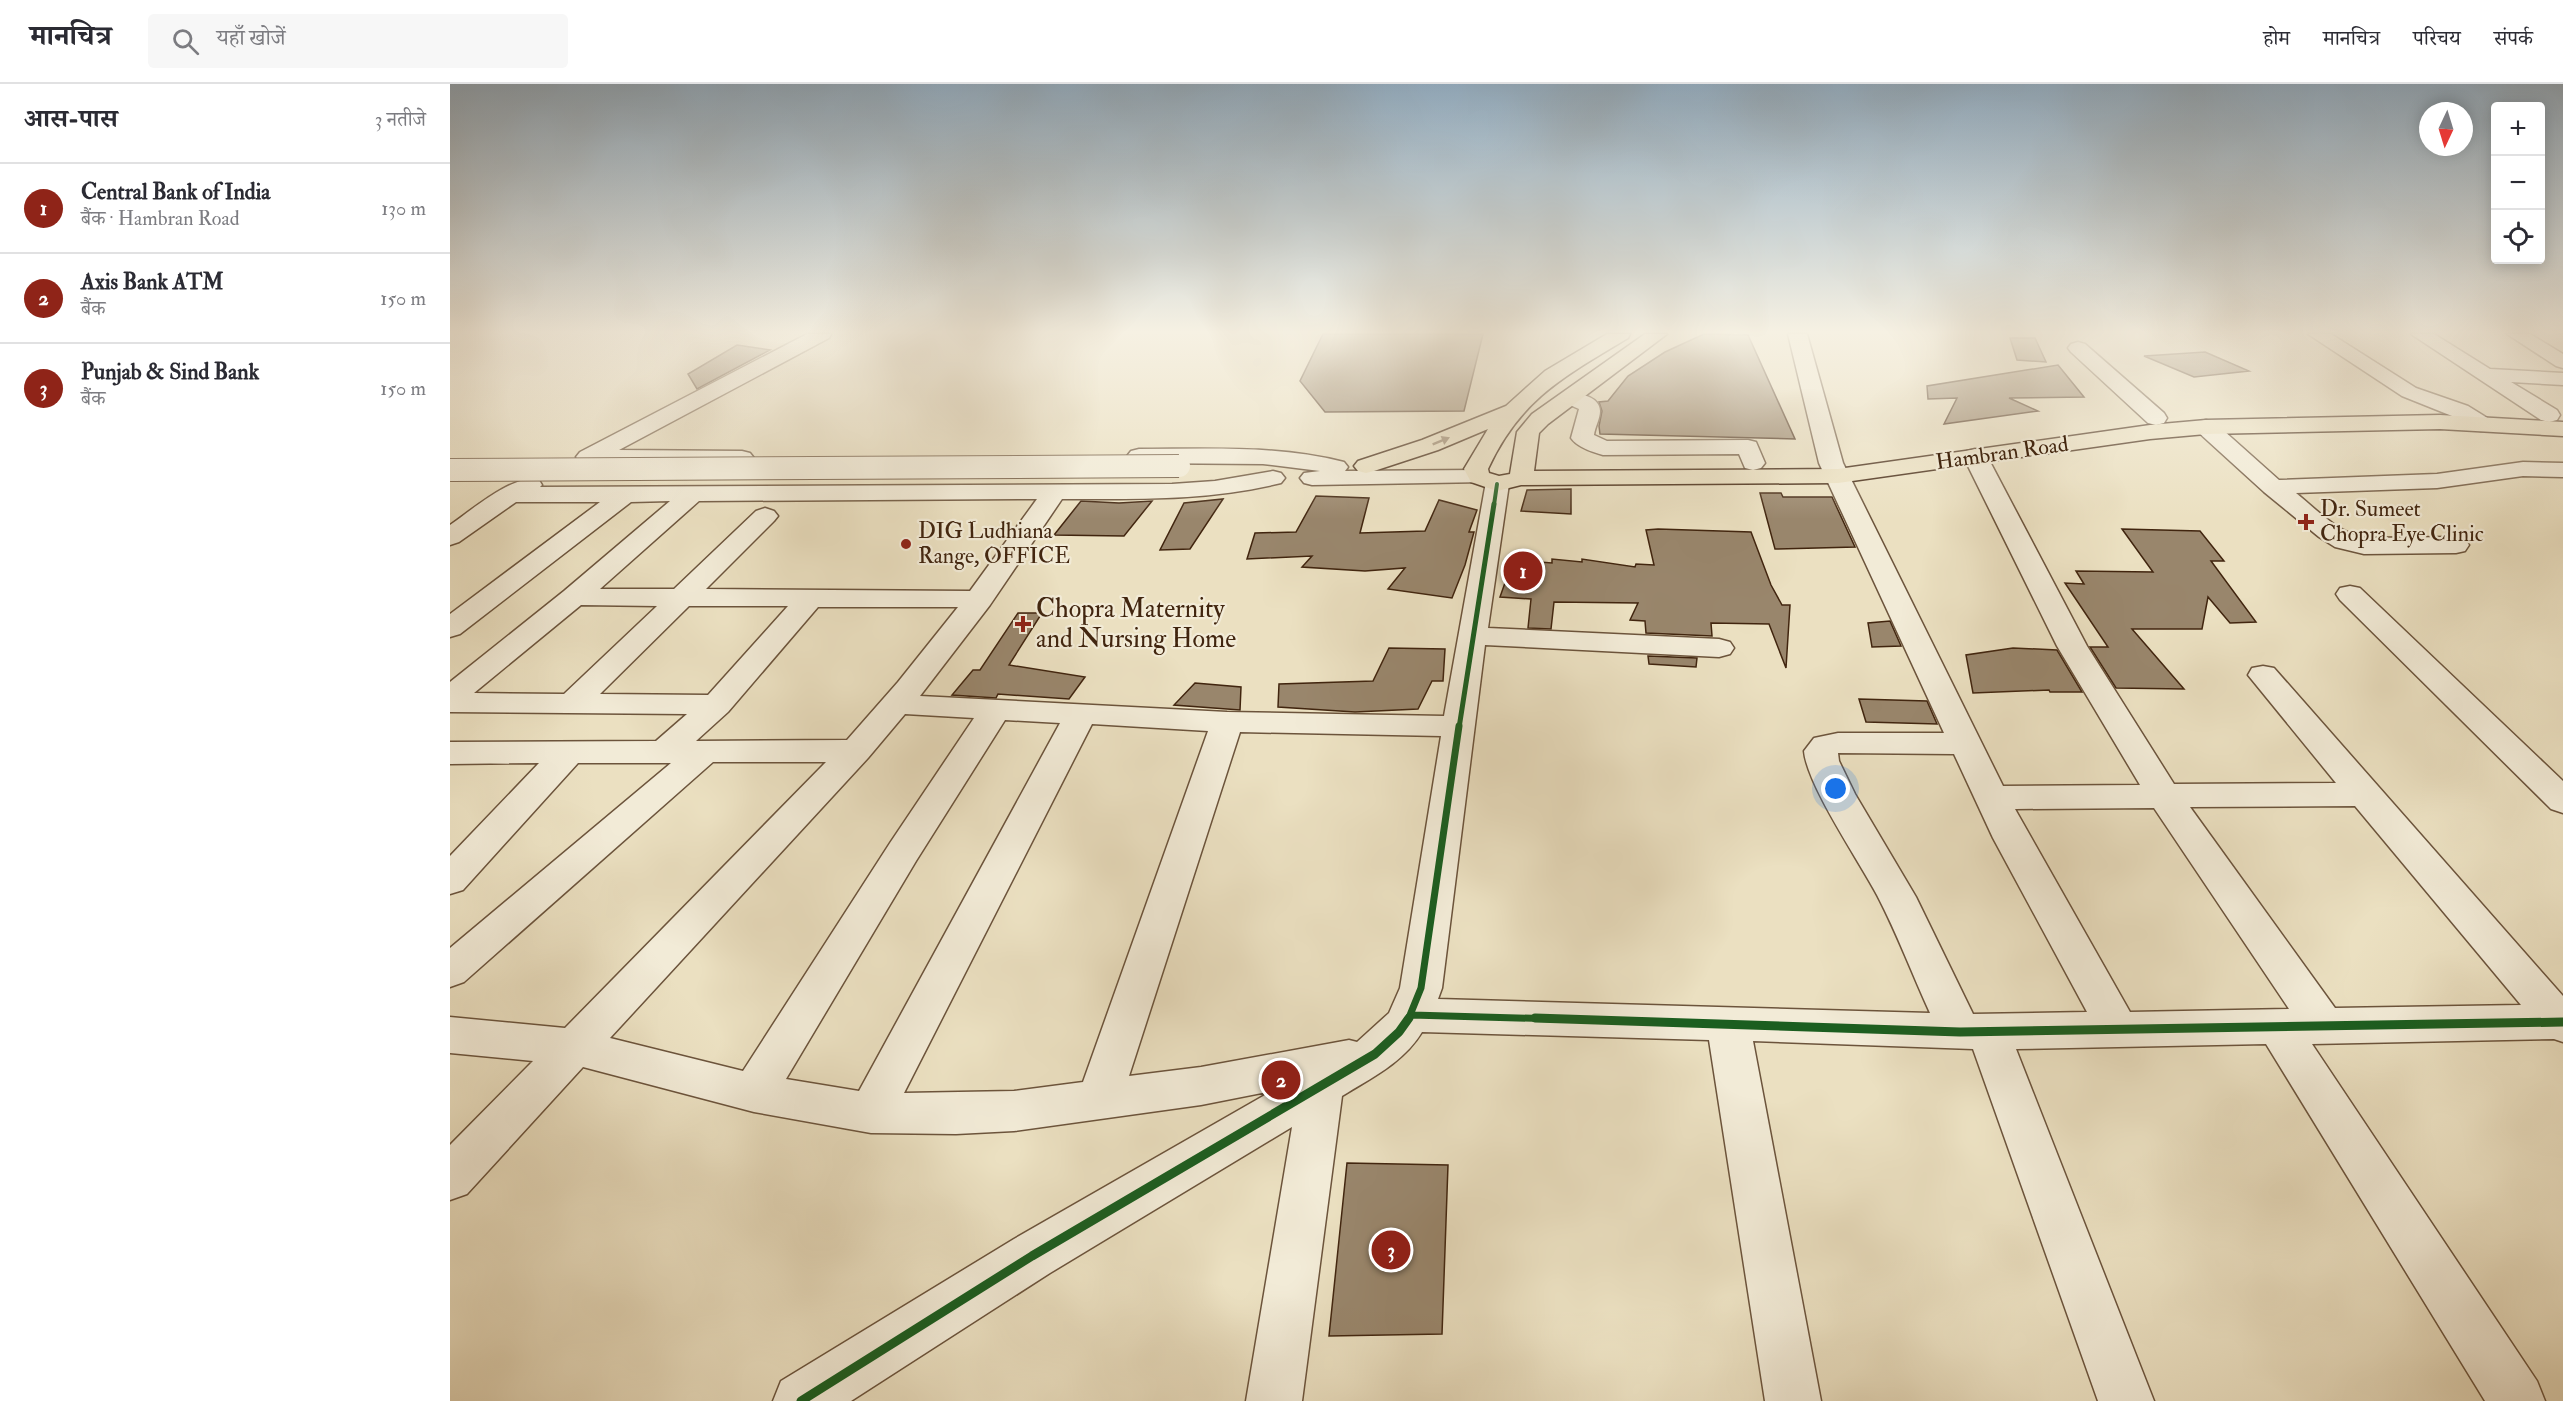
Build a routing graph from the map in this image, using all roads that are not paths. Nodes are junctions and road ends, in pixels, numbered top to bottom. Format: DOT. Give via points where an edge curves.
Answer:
graph roads {
  1 [pos="704,395"];
  2 [pos="1528,395"];
  3 [pos="1573,395"];
  4 [pos="1814,395"];
  5 [pos="2131,395"];
  6 [pos="2412,395"];
  7 [pos="2515,395"];
  8 [pos="1570,398"];
  9 [pos="1518,408"];
  10 [pos="2433,409"];
  11 [pos="2156,418"];
  12 [pos="2558,425"];
  13 [pos="2206,427"];
  14 [pos="1975,456"];
  15 [pos="583,459"];
  16 [pos="1753,463"];
  17 [pos="1366,466"];
  18 [pos="1336,467"];
  19 [pos="1835,469"];
  20 [pos="450,470"];
  21 [pos="2563,470"];
  22 [pos="1175,473"];
  23 [pos="1500,473"];
  24 [pos="1273,478"];
  25 [pos="450,483"];
  26 [pos="2273,487"];
  27 [pos="1054,493"];
  28 [pos="693,494"];
  29 [pos="510,495"];
  30 [pos="623,496"];
  31 [pos="765,516"];
  32 [pos="450,537"];
  33 [pos="2456,545"];
  34 [pos="2350,594"];
  35 [pos="574,597"];
  36 [pos="679,599"];
  37 [pos="810,599"];
  38 [pos="980,600"];
  39 [pos="450,628"];
  40 [pos="1472,636"];
  41 [pos="1719,648"];
  42 [pos="2263,675"];
  43 [pos="450,697"];
  44 [pos="450,702"];
  45 [pos="898,704"];
  46 [pos="571,705"];
  47 [pos="717,705"];
  48 [pos="996,709"];
  49 [pos="1081,714"];
  50 [pos="1227,722"];
  51 [pos="1459,726"];
  52 [pos="1966,744"];
  53 [pos="570,751"];
  54 [pos="856,751"];
  55 [pos="664,752"];
  56 [pos="450,753"];
  57 [pos="703,753"];
  58 [pos="2366,794"];
  59 [pos="2164,796"];
  60 [pos="1992,798"];
  61 [pos="2563,801"];
  62 [pos="450,880"];
  63 [pos="450,971"];
  64 [pos="1412,1015"];
  65 [pos="1728,1023"];
  66 [pos="2562,1023"];
  67 [pos="2277,1026"];
  68 [pos="2324,1026"];
  69 [pos="2117,1028"];
  70 [pos="1974,1031"];
  71 [pos="450,1035"];
  72 [pos="574,1047"];
  73 [pos="1375,1054"];
  74 [pos="1321,1084"];
  75 [pos="754,1093"];
  76 [pos="1099,1100"];
  77 [pos="871,1113"];
  78 [pos="450,1178"];
  79 [pos="801,1401"];
  80 [pos="1274,1401"];
  81 [pos="1793,1401"];
  82 [pos="2126,1401"];
  83 [pos="2517,1401"];
  1 -- 15 [label="street"];
  2 -- 9 [label="main road"];
  3 -- 8 [label="main road"];
  4 -- 19 [label="street"];
  5 -- 11 [label="street"];
  6 -- 10 [label="street"];
  7 -- 12 [label="street"];
  8 -- 16 [label="street" via="1584,401 1590,407 1582,438 1603,448 1748,447"];
  8 -- 23 [label="main road" via="1540,419"];
  17 -- 9 [label="main road, one-way" via="1430,446"];
  9 -- 23 [label="main road" via="1498,431"];
  10 -- 11 [label="main road, Hambran Road"];
  10 -- 12 [label="main road, Hambran Road"];
  10 -- 12 [label="main road, Hambran Road" via="2481,424"];
  10 -- 13 [label="main road, Hambran Road"];
  11 -- 19 [label="main road, Hambran Road"];
  13 -- 14 [label="main road, Hambran Road"];
  13 -- 26 [label="street"];
  14 -- 19 [label="main road, Hambran Road"];
  14 -- 59 [label="street" via="2072,646"];
  15 -- 18 [label="street" via="1256,456 1303,459"];
  15 -- 29 [label="street"];
  16 -- 19 [label="main road, Hambran Road"];
  16 -- 23 [label="main road, Hambran Road"];
  17 -- 18 [label="street"];
  17 -- 23 [label="street"];
  18 -- 22 [label="street"];
  19 -- 23 [label="main road, Hambran Road"];
  19 -- 52 [label="street"];
  20 -- 22 [label="street, bridge"];
  21 -- 26 [label="street" via="2523,469 2437,481"];
  22 -- 24 [label="street"];
  22 -- 25 [label="street"];
  23 -- 24 [label="street"];
  23 -- 40 [label="street"];
  24 -- 27 [label="street" via="1196,490"];
  26 -- 33 [label="street" via="2328,532 2356,545"];
  27 -- 28 [label="street"];
  27 -- 38 [label="street"];
  28 -- 30 [label="street"];
  28 -- 35 [label="street"];
  29 -- 30 [label="street"];
  29 -- 32 [label="street"];
  30 -- 39 [label="street"];
  31 -- 36 [label="street"];
  34 -- 61 [label="street"];
  35 -- 36 [label="street"];
  35 -- 43 [label="street"];
  36 -- 37 [label="street"];
  36 -- 46 [label="street"];
  37 -- 38 [label="street"];
  37 -- 47 [label="street"];
  38 -- 45 [label="street"];
  40 -- 41 [label="street"];
  40 -- 51 [label="street"];
  42 -- 58 [label="street"];
  44 -- 46 [label="street"];
  45 -- 48 [label="street"];
  45 -- 54 [label="street"];
  46 -- 47 [label="street"];
  47 -- 55 [label="street"];
  48 -- 49 [label="street"];
  48 -- 75 [label="street"];
  49 -- 50 [label="street"];
  49 -- 77 [label="street"];
  50 -- 51 [label="street"];
  50 -- 76 [label="street"];
  51 -- 64 [label="street" via="1421,988"];
  52 -- 60 [label="street"];
  52 -- 70 [label="street" via="1838,743 1821,751 1838,794"];
  53 -- 55 [label="street"];
  53 -- 56 [label="street"];
  53 -- 62 [label="street"];
  54 -- 57 [label="street"];
  54 -- 72 [label="street"];
  55 -- 57 [label="street"];
  57 -- 63 [label="street"];
  58 -- 59 [label="street"];
  58 -- 66 [label="street"];
  59 -- 60 [label="street"];
  59 -- 68 [label="street"];
  60 -- 69 [label="street"];
  64 -- 65 [label="street"];
  64 -- 73 [label="street" via="1398,1035"];
  65 -- 70 [label="street"];
  65 -- 81 [label="street"];
  66 -- 68 [label="street"];
  67 -- 68 [label="street"];
  67 -- 69 [label="street"];
  67 -- 83 [label="street"];
  69 -- 70 [label="street"];
  70 -- 82 [label="street"];
  71 -- 72 [label="street"];
  72 -- 75 [label="street"];
  72 -- 78 [label="street"];
  73 -- 74 [label="street"];
  73 -- 76 [label="street"];
  74 -- 79 [label="street" via="1032,1256"];
  74 -- 80 [label="street"];
  75 -- 77 [label="street"];
  76 -- 77 [label="street" via="1014,1111"];
}
